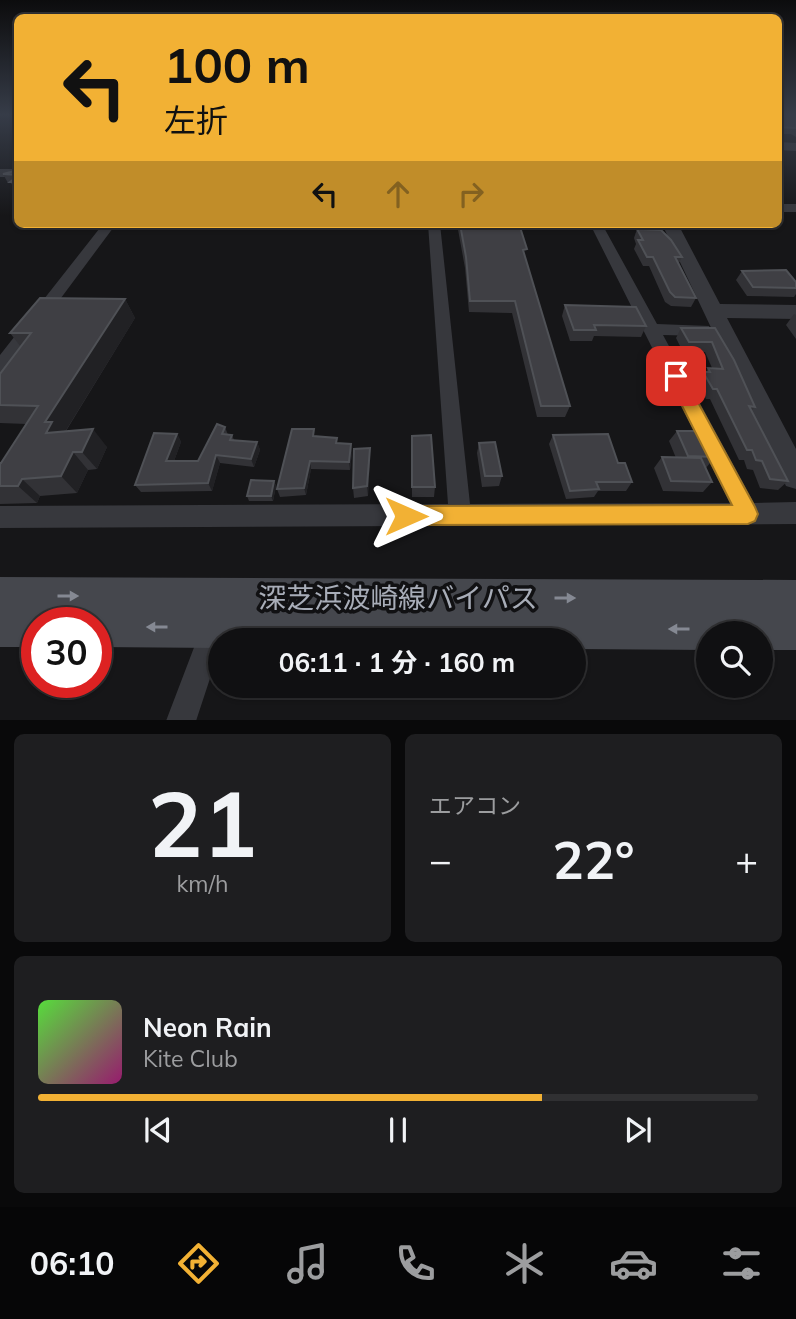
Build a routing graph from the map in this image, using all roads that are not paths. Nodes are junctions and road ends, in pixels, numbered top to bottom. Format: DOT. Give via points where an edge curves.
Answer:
graph roads {
  1 [pos="107,228"];
  2 [pos="434,228"];
  3 [pos="598,228"];
  4 [pos="672,228"];
  5 [pos="796,312"];
  6 [pos="717,320"];
  7 [pos="651,329"];
  8 [pos="0,367"];
  9 [pos="796,477"];
  10 [pos="796,513"];
  11 [pos="748,514"];
  12 [pos="460,515"];
  13 [pos="0,517"];
  14 [pos="0,596"];
  15 [pos="796,599"];
  16 [pos="219,612"];
  17 [pos="112,625"];
  18 [pos="0,627"];
  19 [pos="21,627"];
  20 [pos="796,630"];
  21 [pos="181,720"];
  1 -- 8 [label="street"];
  2 -- 12 [label="street"];
  3 -- 7 [label="street"];
  4 -- 6 [label="street"];
  5 -- 6 [label="street"];
  6 -- 7 [label="street"];
  6 -- 9 [label="street"];
  7 -- 11 [label="street"];
  10 -- 11 [label="street"];
  11 -- 12 [label="street"];
  12 -- 13 [label="street"];
  14 -- 16 [label="main road, 深芝浜波崎線バイパス, one-way"];
  16 -- 15 [label="main road, 深芝浜波崎線バイパス, one-way"];
  16 -- 17 [label="main road, 深芝浜波崎線バイパス, one-way"];
  20 -- 16 [label="main road, 深芝浜波崎線バイパス, one-way"];
  16 -- 21 [label="street"];
  18 -- 19 [label="main road"];
}
